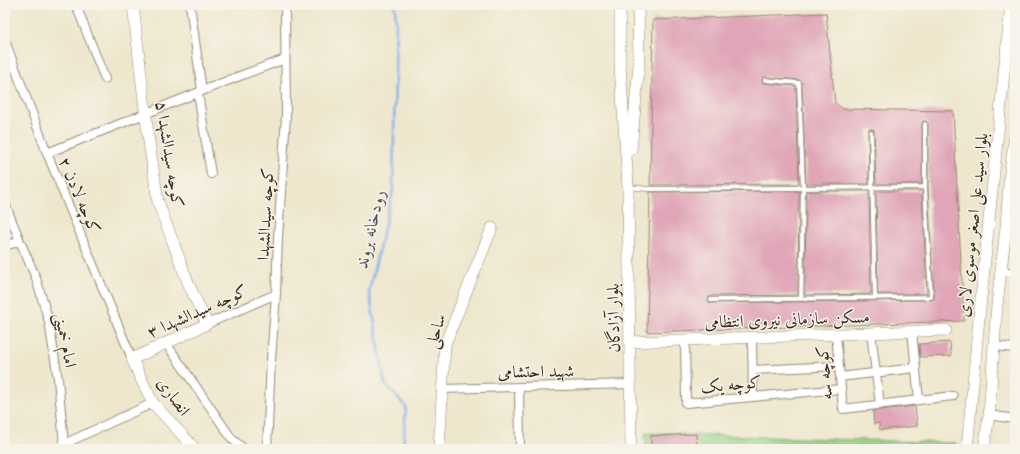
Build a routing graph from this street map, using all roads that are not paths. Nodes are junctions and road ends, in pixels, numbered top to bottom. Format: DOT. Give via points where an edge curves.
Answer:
graph roads {
  1 [pos="76,5"];
  2 [pos="133,5"];
  3 [pos="190,5"];
  4 [pos="285,5"];
  5 [pos="620,5"];
  6 [pos="638,5"];
  7 [pos="1011,5"];
  8 [pos="5,40"];
  9 [pos="285,59"];
  10 [pos="105,79"];
  11 [pos="765,80"];
  12 [pos="200,92"];
  13 [pos="145,113"];
  14 [pos="925,124"];
  15 [pos="871,132"];
  16 [pos="1015,136"];
  17 [pos="47,153"];
  18 [pos="211,174"];
  19 [pos="628,187"];
  20 [pos="873,187"];
  21 [pos="925,187"];
  22 [pos="803,188"];
  23 [pos="5,204"];
  24 [pos="492,228"];
  25 [pos="20,241"];
  26 [pos="5,246"];
  27 [pos="1001,271"];
  28 [pos="1015,272"];
  29 [pos="276,294"];
  30 [pos="875,298"];
  31 [pos="801,299"];
  32 [pos="712,300"];
  33 [pos="207,324"];
  34 [pos="946,330"];
  35 [pos="912,331"];
  36 [pos="871,333"];
  37 [pos="836,334"];
  38 [pos="752,338"];
  39 [pos="685,340"];
  40 [pos="630,342"];
  41 [pos="166,343"];
  42 [pos="994,346"];
  43 [pos="1015,348"];
  44 [pos="132,359"];
  45 [pos="839,366"];
  46 [pos="916,368"];
  47 [pos="753,370"];
  48 [pos="876,374"];
  49 [pos="840,377"];
  50 [pos="631,384"];
  51 [pos="519,387"];
  52 [pos="442,389"];
  53 [pos="841,389"];
  54 [pos="953,396"];
  55 [pos="753,397"];
  56 [pos="919,400"];
  57 [pos="153,403"];
  58 [pos="880,405"];
  59 [pos="989,415"];
  60 [pos="1015,419"];
  61 [pos="64,446"];
  62 [pos="194,449"];
  63 [pos="244,449"];
  64 [pos="266,449"];
  65 [pos="439,449"];
  66 [pos="520,449"];
  67 [pos="631,449"];
  68 [pos="967,449"];
  69 [pos="984,449"];
  1 -- 10 [label="street"];
  2 -- 13 [label="main road, کوچه سیدالشهدا ۵"];
  3 -- 12 [label="street"];
  4 -- 9 [label="street, کوچه سیدالشهدا"];
  5 -- 19 [label="main road, بلوار آزادگان" via="620,65"];
  6 -- 19 [label="main road, بلوار آزادگان" via="639,65"];
  7 -- 68 [label="main road, بلوار سید علی اصغر موسوی لاری"];
  8 -- 17 [label="street, کوچه لادن ۲"];
  9 -- 12 [label="street"];
  9 -- 29 [label="street, کوچه سیدالشهدا" via="286,116"];
  11 -- 22 [label="lane" via="799,83"];
  12 -- 13 [label="street"];
  12 -- 18 [label="street"];
  13 -- 17 [label="street"];
  13 -- 33 [label="main road, کوچه سیدالشهدا ۵" via="158,202"];
  14 -- 21 [label="lane"];
  15 -- 20 [label="lane"];
  16 -- 27 [label="main road, بلوار سید علی اصغر موسوی لاری"];
  17 -- 44 [label="street, کوچه لادن ۲"];
  19 -- 22 [label="lane"];
  19 -- 40 [label="main road, بلوار آزادگان"];
  20 -- 21 [label="lane"];
  20 -- 22 [label="lane"];
  20 -- 30 [label="lane"];
  21 -- 30 [label="lane" via="931,297"];
  22 -- 31 [label="lane"];
  23 -- 25 [label="street, امام خمینی"];
  24 -- 52 [label="main road, ساحلی" via="445,344"];
  25 -- 26 [label="street"];
  25 -- 61 [label="street, امام خمینی" via="36,278 50,322"];
  27 -- 28 [label="street"];
  27 -- 42 [label="main road, بلوار سید علی اصغر موسوی لاری"];
  29 -- 33 [label="street, کوچه سیدالشهدا ۳"];
  29 -- 64 [label="street, کوچه سیدالشهدا"];
  30 -- 31 [label="lane"];
  31 -- 32 [label="lane"];
  33 -- 41 [label="main road, کوچه سیدالشهدا ۳"];
  34 -- 35 [label="main road, مسکن سازمانی نیروی انتظامی"];
  35 -- 36 [label="main road, مسکن سازمانی نیروی انتظامی"];
  35 -- 46 [label="street"];
  36 -- 37 [label="main road, مسکن سازمانی نیروی انتظامی"];
  36 -- 48 [label="street"];
  37 -- 38 [label="main road, مسکن سازمانی نیروی انتظامی"];
  37 -- 45 [label="street, کوچه سه"];
  38 -- 39 [label="main road, مسکن سازمانی نیروی انتظامی"];
  38 -- 47 [label="street"];
  39 -- 40 [label="main road, مسکن سازمانی نیروی انتظامی"];
  39 -- 55 [label="street, کوچه یک" via="686,403"];
  40 -- 50 [label="main road, بلوار آزادگان"];
  41 -- 44 [label="main road, کوچه سیدالشهدا ۳"];
  41 -- 63 [label="street" via="232,439"];
  42 -- 43 [label="street"];
  42 -- 59 [label="main road, بلوار سید علی اصغر موسوی لاری"];
  44 -- 57 [label="main road, انصاری"];
  45 -- 47 [label="street"];
  45 -- 49 [label="street, کوچه سه"];
  46 -- 48 [label="street"];
  46 -- 56 [label="street"];
  47 -- 55 [label="street"];
  48 -- 49 [label="street"];
  48 -- 58 [label="street"];
  49 -- 53 [label="street, کوچه سه"];
  50 -- 51 [label="street, شهید احتشامی"];
  50 -- 67 [label="main road, بلوار آزادگان"];
  51 -- 52 [label="street, شهید احتشامی"];
  51 -- 66 [label="street"];
  52 -- 65 [label="main road, ساحلی"];
  53 -- 55 [label="street, کوچه یک"];
  53 -- 58 [label="street, کوچه سه" via="843,409"];
  54 -- 56 [label="street"];
  56 -- 58 [label="street"];
  57 -- 61 [label="street"];
  57 -- 62 [label="main road, انصاری"];
  59 -- 60 [label="street"];
  59 -- 69 [label="main road, بلوار سید علی اصغر موسوی لاری"];
}
